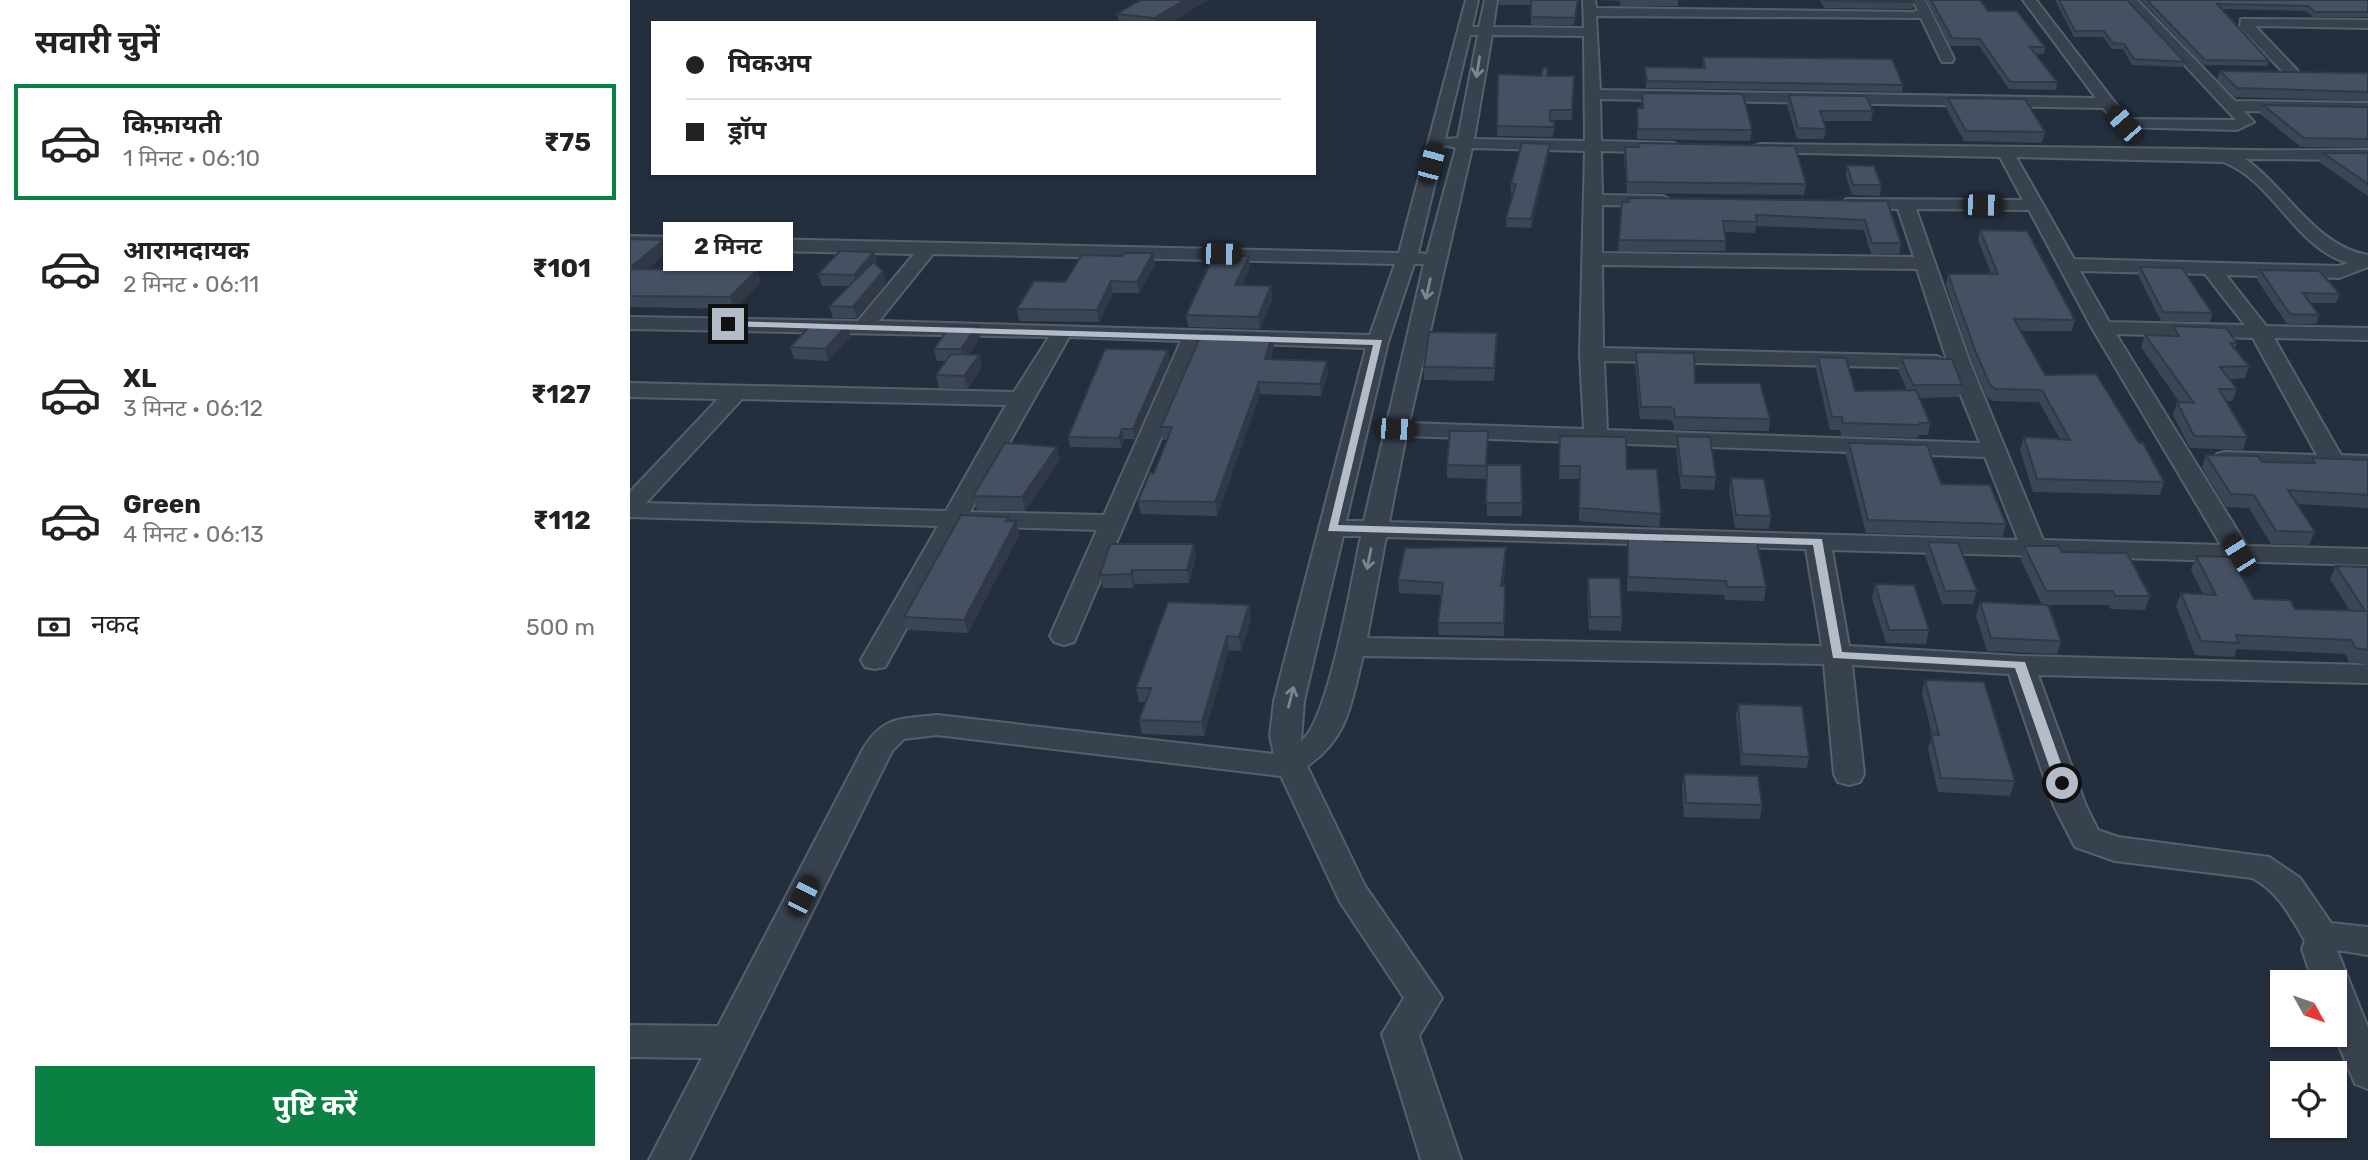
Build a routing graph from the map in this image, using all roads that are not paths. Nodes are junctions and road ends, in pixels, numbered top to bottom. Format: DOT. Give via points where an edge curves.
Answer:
graph roads {
  1 [pos="1472,0"];
  2 [pos="1491,0"];
  3 [pos="1919,0"];
  4 [pos="2029,0"];
  5 [pos="2130,0"];
  6 [pos="1589,6"];
  7 [pos="1924,14"];
  8 [pos="2368,24"];
  9 [pos="1474,31"];
  10 [pos="1589,32"];
  11 [pos="1947,59"];
  12 [pos="2196,72"];
  13 [pos="2223,73"];
  14 [pos="2265,73"];
  15 [pos="2299,73"];
  16 [pos="1595,94"];
  17 [pos="2106,103"];
  18 [pos="2231,106"];
  19 [pos="2368,108"];
  20 [pos="2124,124"];
  21 [pos="1436,143"];
  22 [pos="1465,144"];
  23 [pos="1595,147"];
  24 [pos="1691,148"];
  25 [pos="1746,149"];
  26 [pos="2006,153"];
  27 [pos="2150,153"];
  28 [pos="2368,155"];
  29 [pos="2226,157"];
  30 [pos="1591,200"];
  31 [pos="1687,201"];
  32 [pos="1837,203"];
  33 [pos="1905,204"];
  34 [pos="2035,205"];
  35 [pos="630,242"];
  36 [pos="928,248"];
  37 [pos="1406,258"];
  38 [pos="1435,259"];
  39 [pos="1592,259"];
  40 [pos="2363,261"];
  41 [pos="1925,263"];
  42 [pos="2068,265"];
  43 [pos="2212,270"];
  44 [pos="630,323"];
  45 [pos="864,326"];
  46 [pos="2102,328"];
  47 [pos="1063,331"];
  48 [pos="2260,331"];
  49 [pos="2368,334"];
  50 [pos="1194,335"];
  51 [pos="1378,342"];
  52 [pos="1591,354"];
  53 [pos="1959,363"];
  54 [pos="630,390"];
  55 [pos="736,393"];
  56 [pos="1021,399"];
  57 [pos="1396,429"];
  58 [pos="1596,435"];
  59 [pos="1992,450"];
  60 [pos="2181,458"];
  61 [pos="2333,462"];
  62 [pos="2368,463"];
  63 [pos="630,508"];
  64 [pos="953,519"];
  65 [pos="1111,523"];
  66 [pos="1332,528"];
  67 [pos="1375,530"];
  68 [pos="1818,542"];
  69 [pos="2034,549"];
  70 [pos="2239,554"];
  71 [pos="2368,557"];
  72 [pos="1065,636"];
  73 [pos="1351,647"];
  74 [pos="1837,655"];
  75 [pos="875,660"];
  76 [pos="2020,665"];
  77 [pos="2368,674"];
  78 [pos="1292,764"];
  79 [pos="1849,774"];
  80 [pos="2323,940"];
  81 [pos="2368,941"];
  82 [pos="2327,970"];
  83 [pos="2347,1021"];
  84 [pos="630,1041"];
  85 [pos="729,1042"];
  86 [pos="2368,1072"];
  87 [pos="669,1160"];
  88 [pos="1441,1160"];
  1 -- 9 [label="street"];
  2 -- 9 [label="street"];
  3 -- 7 [label="street"];
  4 -- 17 [label="street"];
  5 -- 12 [label="street"];
  6 -- 7 [label="street"];
  6 -- 10 [label="street"];
  7 -- 11 [label="street"];
  8 -- 15 [label="street" via="2246,22"];
  9 -- 10 [label="street"];
  9 -- 21 [label="street"];
  9 -- 22 [label="street, one-way"];
  10 -- 16 [label="street"];
  12 -- 13 [label="street"];
  12 -- 18 [label="street"];
  14 -- 15 [label="street"];
  16 -- 17 [label="street"];
  16 -- 23 [label="street"];
  17 -- 20 [label="street"];
  18 -- 19 [label="street"];
  18 -- 20 [label="street" via="2246,122"];
  20 -- 27 [label="street"];
  21 -- 22 [label="street"];
  21 -- 37 [label="street"];
  22 -- 23 [label="street"];
  22 -- 38 [label="street"];
  23 -- 24 [label="street"];
  23 -- 30 [label="street"];
  25 -- 26 [label="street"];
  26 -- 27 [label="street"];
  26 -- 34 [label="street"];
  27 -- 29 [label="street"];
  28 -- 29 [label="street"];
  29 -- 40 [label="street" via="2261,179 2333,250"];
  30 -- 31 [label="street"];
  30 -- 39 [label="street"];
  32 -- 33 [label="street"];
  33 -- 34 [label="street"];
  33 -- 41 [label="street"];
  34 -- 42 [label="street"];
  35 -- 36 [label="street"];
  36 -- 37 [label="street"];
  36 -- 45 [label="street"];
  37 -- 38 [label="street"];
  37 -- 51 [label="street"];
  38 -- 57 [label="street, one-way"];
  39 -- 41 [label="street"];
  39 -- 52 [label="street"];
  40 -- 43 [label="street" via="2339,272"];
  41 -- 53 [label="street"];
  42 -- 43 [label="street"];
  42 -- 46 [label="street"];
  43 -- 48 [label="street"];
  44 -- 45 [label="street"];
  45 -- 47 [label="street"];
  46 -- 48 [label="street"];
  46 -- 60 [label="street"];
  47 -- 50 [label="street"];
  47 -- 56 [label="street"];
  48 -- 49 [label="street"];
  48 -- 61 [label="street"];
  50 -- 51 [label="street"];
  50 -- 65 [label="street"];
  51 -- 66 [label="street"];
  52 -- 53 [label="street"];
  52 -- 58 [label="street"];
  53 -- 59 [label="street"];
  54 -- 55 [label="street"];
  55 -- 56 [label="street"];
  55 -- 63 [label="street"];
  56 -- 64 [label="street"];
  57 -- 58 [label="street"];
  57 -- 67 [label="street"];
  58 -- 59 [label="street"];
  59 -- 69 [label="street"];
  60 -- 61 [label="street"];
  60 -- 70 [label="street"];
  61 -- 62 [label="street"];
  63 -- 64 [label="street"];
  64 -- 65 [label="street"];
  64 -- 75 [label="street"];
  65 -- 72 [label="street"];
  66 -- 67 [label="street"];
  78 -- 66 [label="street, one-way" via="1286,718"];
  67 -- 68 [label="street"];
  67 -- 73 [label="street, one-way"];
  68 -- 69 [label="street"];
  68 -- 74 [label="street"];
  69 -- 70 [label="street"];
  70 -- 71 [label="street"];
  73 -- 74 [label="street"];
  73 -- 78 [label="street" via="1330,726 1316,746"];
  74 -- 76 [label="street"];
  74 -- 79 [label="street"];
  76 -- 77 [label="street"];
  76 -- 80 [label="street" via="2070,806 2087,838 2115,849 2257,866 2273,872 2285,881"];
  78 -- 85 [label="street" via="1210,759 937,725 896,730 877,751"];
  78 -- 88 [label="street" via="1352,893 1424,998 1400,1034"];
  80 -- 81 [label="street" via="2335,936"];
  80 -- 82 [label="street" via="2319,949"];
  83 -- 86 [label="street"];
  84 -- 85 [label="street"];
  85 -- 87 [label="street"];
}
